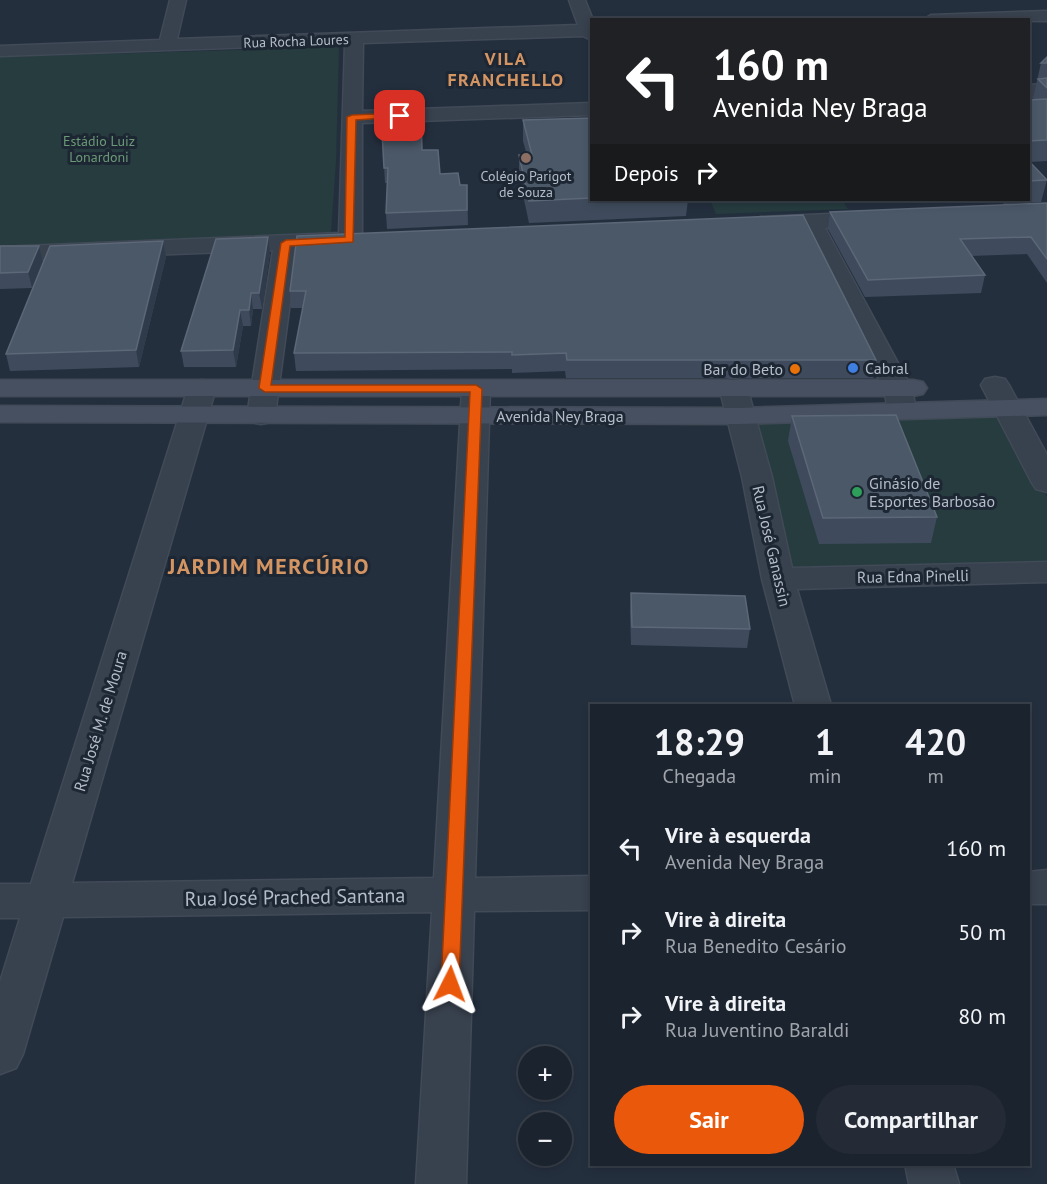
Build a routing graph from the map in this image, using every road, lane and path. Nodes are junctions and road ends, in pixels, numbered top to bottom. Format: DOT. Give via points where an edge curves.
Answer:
graph roads {
  1 [pos="178,0"];
  2 [pos="577,0"];
  3 [pos="1047,16"];
  4 [pos="989,18"];
  5 [pos="590,32"];
  6 [pos="354,39"];
  7 [pos="167,46"];
  8 [pos="0,51"];
  9 [pos="1047,90"];
  10 [pos="1030,91"];
  11 [pos="590,109"];
  12 [pos="352,117"];
  13 [pos="893,218"];
  14 [pos="810,222"];
  15 [pos="739,225"];
  16 [pos="373,239"];
  17 [pos="350,240"];
  18 [pos="286,243"];
  19 [pos="0,254"];
  20 [pos="1047,385"];
  21 [pos="0,388"];
  22 [pos="265,388"];
  23 [pos="1002,396"];
  24 [pos="900,399"];
  25 [pos="198,402"];
  26 [pos="736,402"];
  27 [pos="476,403"];
  28 [pos="1047,407"];
  29 [pos="0,414"];
  30 [pos="261,416"];
  31 [pos="1047,483"];
  32 [pos="1047,572"];
  33 [pos="778,579"];
  34 [pos="813,704"];
  35 [pos="1030,888"];
  36 [pos="1047,888"];
  37 [pos="590,893"];
  38 [pos="454,895"];
  39 [pos="45,900"];
  40 [pos="0,901"];
  41 [pos="0,1054"];
  42 [pos="930,1166"];
  43 [pos="441,1184"];
  44 [pos="934,1184"];
  1 -- 7 [label="street"];
  2 -- 5 [label="street"];
  3 -- 4 [label="street"];
  5 -- 6 [label="street, Rua Rocha Loures"];
  6 -- 7 [label="street, Rua Rocha Loures"];
  6 -- 12 [label="street"];
  7 -- 8 [label="street, Rua Rocha Loures"];
  9 -- 10 [label="street"];
  11 -- 12 [label="street"];
  12 -- 17 [label="street"];
  13 -- 14 [label="street"];
  14 -- 15 [label="street"];
  14 -- 24 [label="street"];
  16 -- 17 [label="street"];
  17 -- 18 [label="street"];
  18 -- 19 [label="street"];
  18 -- 22 [label="street"];
  20 -- 23 [label="street, Avenida Ney Braga"];
  21 -- 25 [label="street, Avenida Ney Braga"];
  22 -- 25 [label="street, Avenida Ney Braga"];
  22 -- 27 [label="street, Avenida Ney Braga"];
  22 -- 30 [label="street"];
  23 -- 24 [label="street, Avenida Ney Braga"];
  23 -- 28 [label="street, Avenida Ney Braga"];
  23 -- 31 [label="street"];
  24 -- 26 [label="street, Avenida Ney Braga"];
  25 -- 29 [label="street, Avenida Ney Braga"];
  25 -- 30 [label="street, Avenida Ney Braga"];
  25 -- 39 [label="street, Rua José M. de Moura"];
  26 -- 27 [label="street, Avenida Ney Braga"];
  26 -- 33 [label="street, Rua José Ganassin" via="757,477"];
  27 -- 30 [label="street, Avenida Ney Braga"];
  27 -- 38 [label="street"];
  32 -- 33 [label="street, Rua Edna Pinelli"];
  33 -- 34 [label="street, Rua José Ganassin"];
  35 -- 36 [label="street"];
  37 -- 38 [label="street, Rua José Prached Santana"];
  38 -- 39 [label="street, Rua José Prached Santana"];
  38 -- 43 [label="street"];
  39 -- 40 [label="street, Rua José Prached Santana"];
  39 -- 41 [label="street, Rua José M. de Moura"];
  42 -- 44 [label="street"];
}
